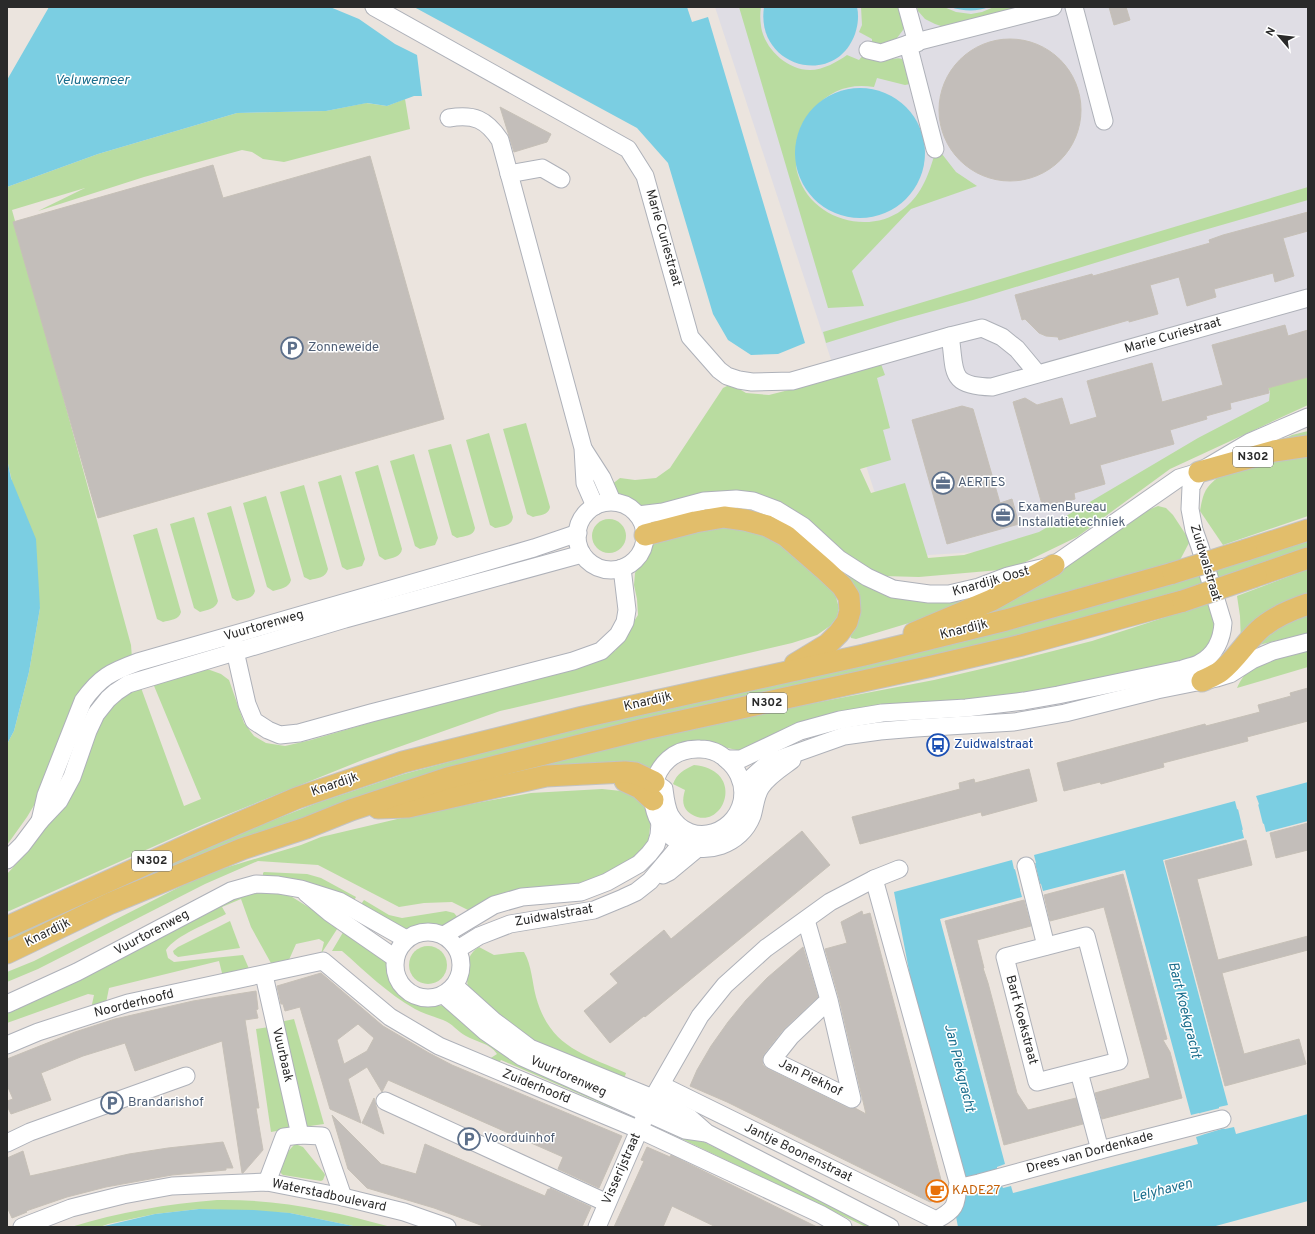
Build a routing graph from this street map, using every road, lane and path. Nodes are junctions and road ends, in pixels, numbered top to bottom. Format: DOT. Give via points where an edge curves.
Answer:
graph roads {
  1 [pos="374,7"];
  2 [pos="907,7"];
  3 [pos="1053,7"];
  4 [pos="1074,7"];
  5 [pos="913,44"];
  6 [pos="868,50"];
  7 [pos="448,118"];
  8 [pos="1104,121"];
  9 [pos="935,149"];
  10 [pos="509,174"];
  11 [pos="561,179"];
  12 [pos="1308,298"];
  13 [pos="950,336"];
  14 [pos="1037,373"];
  15 [pos="1308,417"];
  16 [pos="1308,446"];
  17 [pos="583,448"];
  18 [pos="1198,472"];
  19 [pos="612,501"];
  20 [pos="595,506"];
  21 [pos="638,515"];
  22 [pos="1308,530"];
  23 [pos="578,533"];
  24 [pos="645,536"];
  25 [pos="582,554"];
  26 [pos="1308,558"];
  27 [pos="1054,565"];
  28 [pos="622,568"];
  29 [pos="1308,604"];
  30 [pos="232,635"];
  31 [pos="1308,642"];
  32 [pos="236,652"];
  33 [pos="864,655"];
  34 [pos="779,673"];
  35 [pos="1202,681"];
  36 [pos="726,759"];
  37 [pos="654,791"];
  38 [pos="749,797"];
  39 [pos="351,810"];
  40 [pos="40,821"];
  41 [pos="660,823"];
  42 [pos="697,841"];
  43 [pos="682,843"];
  44 [pos="7,860"];
  45 [pos="1026,866"];
  46 [pos="900,869"];
  47 [pos="874,879"];
  48 [pos="650,881"];
  49 [pos="301,889"];
  50 [pos="806,920"];
  51 [pos="7,927"];
  52 [pos="444,935"];
  53 [pos="406,939"];
  54 [pos="1046,946"];
  55 [pos="458,949"];
  56 [pos="7,953"];
  57 [pos="395,958"];
  58 [pos="264,975"];
  59 [pos="449,990"];
  60 [pos="829,1000"];
  61 [pos="7,1004"];
  62 [pos="7,1045"];
  63 [pos="1079,1072"];
  64 [pos="186,1076"];
  65 [pos="654,1098"];
  66 [pos="386,1101"];
  67 [pos="1222,1118"];
  68 [pos="640,1130"];
  69 [pos="300,1135"];
  70 [pos="7,1143"];
  71 [pos="1100,1150"];
  72 [pos="267,1182"];
  73 [pos="958,1188"];
  74 [pos="827,1196"];
  75 [pos="343,1197"];
  76 [pos="607,1203"];
  77 [pos="816,1220"];
  78 [pos="22,1227"];
  79 [pos="447,1227"];
  80 [pos="596,1227"];
  81 [pos="843,1227"];
  82 [pos="890,1227"];
  1 -- 13 [label="street, Marie Curiestraat" via="628,149 646,176 690,337 727,376 752,382 792,380"];
  2 -- 5 [label="street"];
  3 -- 5 [label="street"];
  4 -- 8 [label="street"];
  5 -- 6 [label="street" via="881,54"];
  5 -- 9 [label="street"];
  7 -- 10 [label="street" via="473,117 493,129 500,140"];
  10 -- 11 [label="street" via="542,168"];
  10 -- 17 [label="street"];
  12 -- 14 [label="street, Marie Curiestraat"];
  13 -- 14 [label="street, Marie Curiestraat" via="982,328 1002,337 1017,349"];
  13 -- 14 [label="street, Marie Curiestraat" via="955,373 961,380 976,387 992,387"];
  15 -- 18 [label="street, Knardijk Oost" via="1250,442"];
  16 -- 18 [label="main road, N302" via="1274,451"];
  17 -- 19 [label="street" via="602,478"];
  17 -- 20 [label="street" via="585,482"];
  18 -- 27 [label="street, Knardijk Oost" via="1179,478"];
  18 -- 36 [label="street, Zuidwalstraat" via="1191,487 1190,509 1223,623 1218,644 1200,663 1058,696 966,708 882,713 840,720 800,731 741,759"];
  19 -- 20 [label="street"];
  19 -- 21 [label="street" via="624,504"];
  20 -- 23 [label="street" via="583,518"];
  21 -- 24 [label="street"];
  21 -- 27 [label="street, Knardijk Oost" via="663,512 704,501 753,501 777,510 803,526 839,559 867,577 893,589 929,594 949,594"];
  22 -- 33 [label="main road, Knardijk / N302, bridge" via="1173,573 1006,620"];
  23 -- 25 [label="street" via="578,544"];
  23 -- 30 [label="street, Vuurtorenweg"];
  24 -- 28 [label="street" via="639,556"];
  24 -- 34 [label="main road" via="724,517 745,520 767,526 786,536 842,586 849,597 850,611 847,622 828,644"];
  25 -- 28 [label="street" via="600,568"];
  25 -- 32 [label="street, Vuurtorenweg" via="345,619"];
  26 -- 39 [label="main road, Knardijk / N302, bridge" via="1183,601 1022,645 645,729 448,778"];
  27 -- 33 [label="main road, N302" via="992,600"];
  28 -- 32 [label="street" via="627,610 625,622 618,635 601,651 573,661 299,733 280,735 254,720 247,704"];
  29 -- 35 [label="main road" via="1284,613 1270,622 1251,638 1220,672"];
  30 -- 32 [label="street"];
  30 -- 40 [label="street, Vuurtorenweg" via="138,662 102,678 87,695 77,715 46,795"];
  31 -- 35 [label="street" via="1273,651 1230,674"];
  32 -- 40 [label="street, Vuurtorenweg" via="128,684 104,702 88,731 72,777 59,801"];
  33 -- 34 [label="main road, Knardijk / N302"];
  34 -- 51 [label="main road, Knardijk / N302" via="583,717 403,762 297,798"];
  35 -- 38 [label="street" via="1014,722 880,731 844,736 806,750 768,778"];
  36 -- 37 [label="street" via="716,752 704,749 680,752 661,768"];
  36 -- 38 [label="street" via="737,771 742,787"];
  37 -- 39 [label="main road, N302" via="603,773 546,776 408,807"];
  37 -- 41 [label="street" via="654,808"];
  37 -- 42 [label="street" via="664,789 667,807 675,822"];
  38 -- 42 [label="street" via="751,817 734,839 717,847"];
  39 -- 56 [label="main road, Knardijk / N302" via="242,849 111,903"];
  40 -- 44 [label="street, Vuurtorenweg"];
  41 -- 43 [label="street" via="672,837"];
  41 -- 52 [label="street, Zuidwalstraat" via="656,845 648,854 639,864 607,882 581,892 522,897 494,905"];
  42 -- 43 [label="street"];
  42 -- 48 [label="street, Zuidwalstraat" via="669,872"];
  43 -- 48 [label="street, Zuidwalstraat"];
  45 -- 54 [label="street"];
  46 -- 47 [label="street, Visserijstraat"];
  47 -- 50 [label="street, Visserijstraat" via="830,902"];
  47 -- 73 [label="street"];
  48 -- 55 [label="street, Zuidwalstraat" via="630,895 594,910 510,924 479,936"];
  49 -- 53 [label="street, Vuurtorenweg" via="339,900"];
  49 -- 57 [label="street, Vuurtorenweg" via="330,913"];
  49 -- 61 [label="street, Vuurtorenweg" via="256,884 231,891 77,972"];
  50 -- 60 [label="street, Jan Piekhof"];
  50 -- 65 [label="street, Visserijstraat" via="766,948 725,985 700,1016"];
  52 -- 53 [label="street" via="431,931 418,933"];
  52 -- 55 [label="street"];
  53 -- 57 [label="street"];
  54 -- 63 [label="street, Bart Koekstraat" via="1086,936 1119,1061"];
  54 -- 63 [label="street, Bart Koekstraat" via="1005,957 1037,1082"];
  55 -- 59 [label="street" via="462,961 461,974"];
  57 -- 59 [label="street" via="395,973 402,987 414,996 429,999"];
  58 -- 62 [label="street, Noorderhoofd" via="128,1003 38,1032"];
  58 -- 68 [label="street, Zuiderhoofd" via="323,961 390,1017 439,1046"];
  58 -- 69 [label="street, Vuurbaak"];
  59 -- 65 [label="street, Vuurtorenweg" via="486,1032 522,1057"];
  60 -- 60 [label="street, Jan Piekhof" via="791,1036 772,1060 852,1099"];
  63 -- 71 [label="street"];
  64 -- 70 [label="street" via="30,1132"];
  65 -- 68 [label="street, Visserijstraat"];
  65 -- 73 [label="street, Jantje Boonenstraat" via="936,1220 949,1213 956,1204"];
  65 -- 74 [label="street, Vuurtorenweg" via="686,1130 707,1133"];
  66 -- 76 [label="street"];
  67 -- 71 [label="street, Drees van Dordenkade"];
  68 -- 76 [label="street, Visserijstraat"];
  68 -- 77 [label="street, Zuiderhoofd"];
  69 -- 72 [label="street" via="284,1137"];
  69 -- 75 [label="street" via="322,1136"];
  71 -- 73 [label="street, Drees van Dordenkade"];
  72 -- 75 [label="street, Waterstadboulevard"];
  72 -- 78 [label="street, Waterstadboulevard" via="172,1186 130,1193 72,1208"];
  74 -- 77 [label="street"];
  74 -- 82 [label="street, Vuurtorenweg"];
  75 -- 79 [label="street, Waterstadboulevard" via="404,1212"];
  76 -- 80 [label="street, Visserijstraat"];
  77 -- 81 [label="street"];
}
